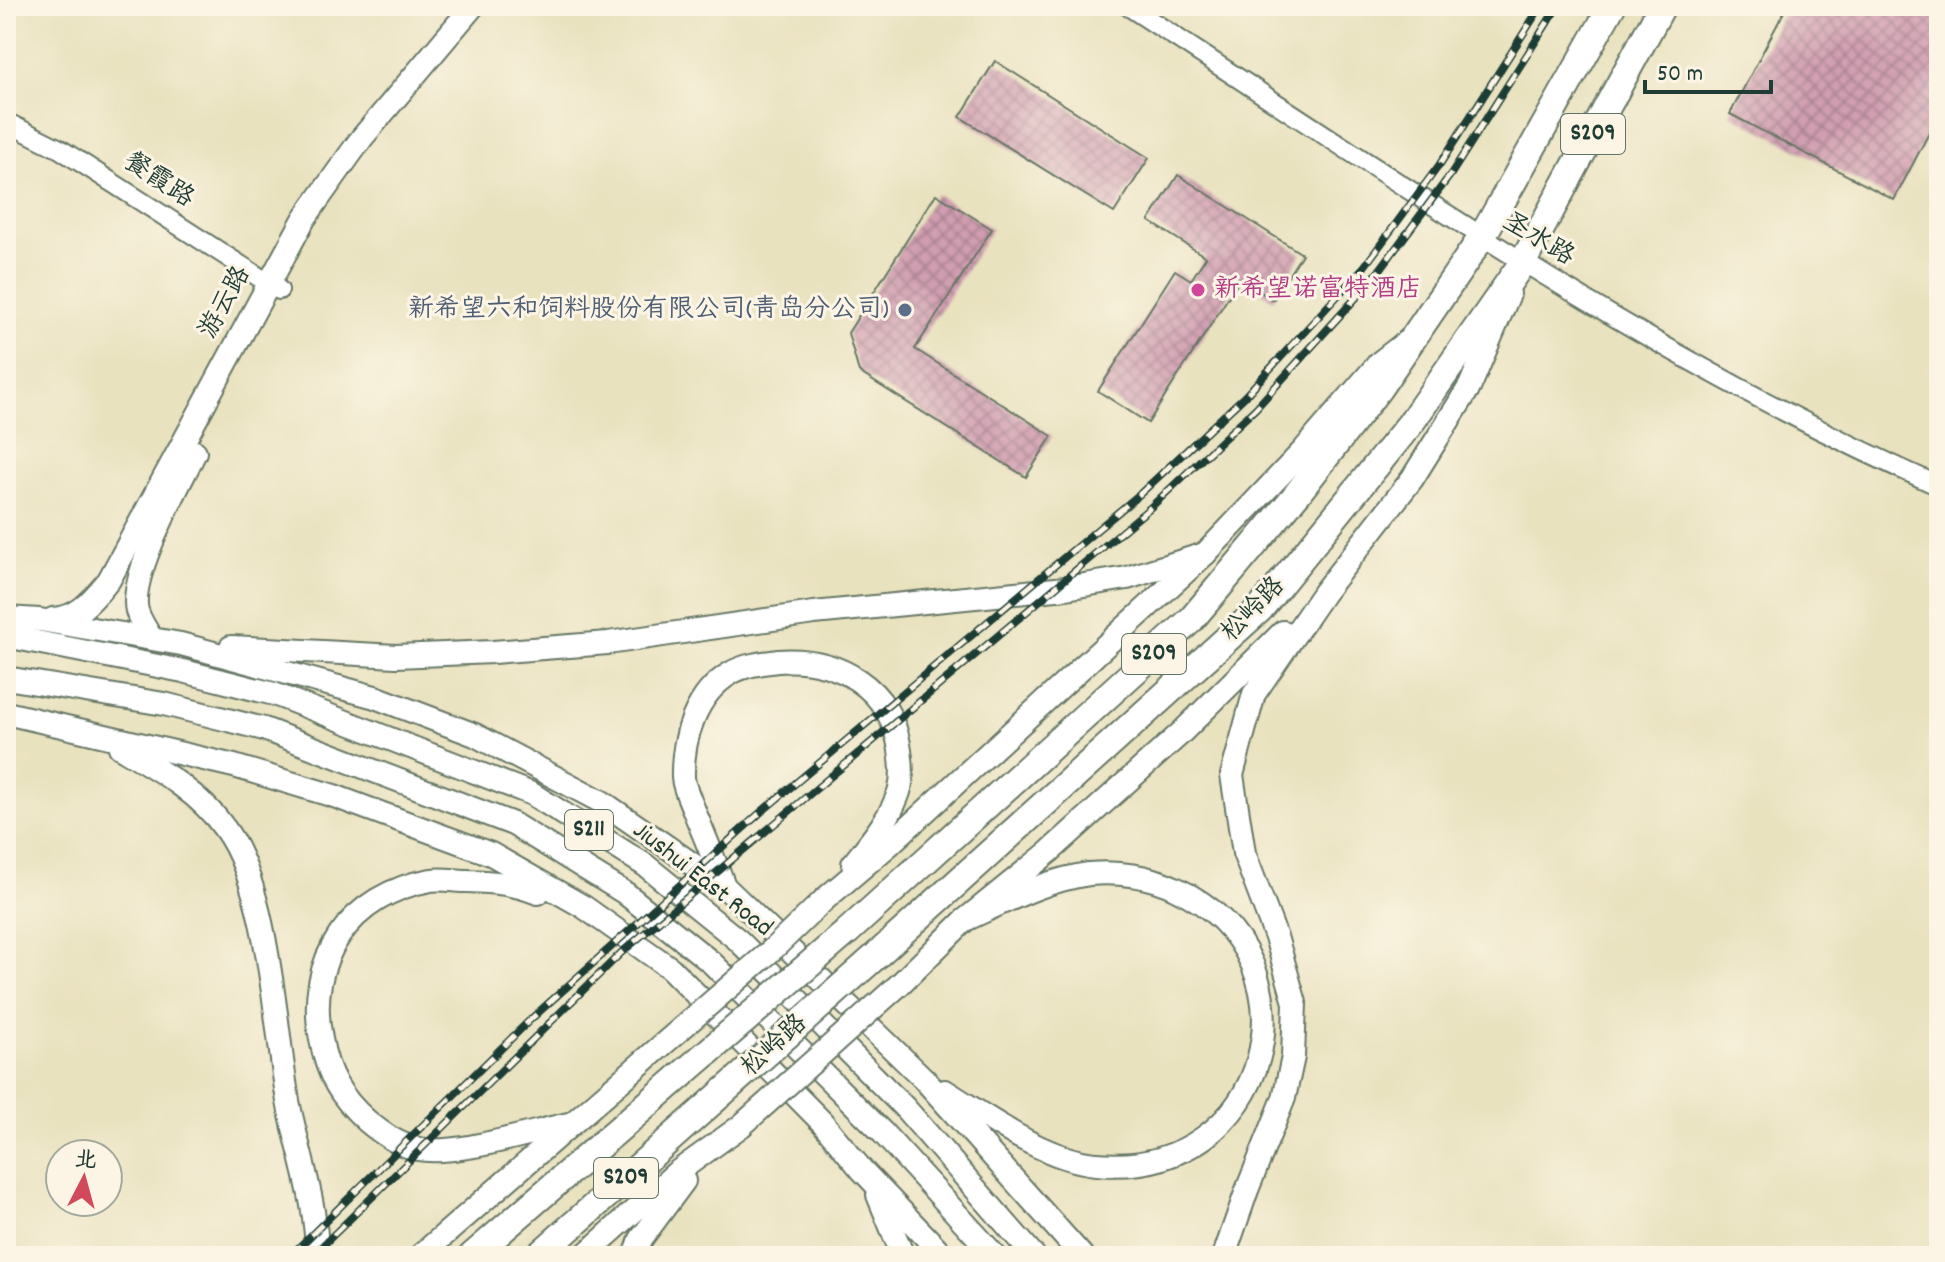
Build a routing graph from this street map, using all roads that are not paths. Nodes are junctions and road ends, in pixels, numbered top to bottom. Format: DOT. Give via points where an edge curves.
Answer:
graph roads {
  1 [pos="473,6"];
  2 [pos="489,6"];
  3 [pos="1128,6"];
  4 [pos="1612,6"];
  5 [pos="1662,6"];
  6 [pos="6,122"];
  7 [pos="1482,237"];
  8 [pos="1523,262"];
  9 [pos="274,286"];
  10 [pos="1416,334"];
  11 [pos="1939,486"];
  12 [pos="1205,554"];
  13 [pos="1324,592"];
  14 [pos="6,618"];
  15 [pos="40,620"];
  16 [pos="6,636"];
  17 [pos="152,639"];
  18 [pos="181,644"];
  19 [pos="6,678"];
  20 [pos="6,713"];
  21 [pos="99,735"];
  22 [pos="724,886"];
  23 [pos="825,899"];
  24 [pos="965,920"];
  25 [pos="607,922"];
  26 [pos="923,1078"];
  27 [pos="569,1124"];
  28 [pos="714,1147"];
  29 [pos="862,1170"];
  30 [pos="317,1256"];
  31 [pos="420,1256"];
  32 [pos="472,1256"];
  33 [pos="538,1256"];
  34 [pos="584,1256"];
  35 [pos="635,1256"];
  36 [pos="903,1256"];
  37 [pos="944,1256"];
  38 [pos="995,1256"];
  39 [pos="1034,1256"];
  40 [pos="1082,1256"];
  41 [pos="1224,1256"];
  1 -- 9 [label="main road, 游云路" via="361,139 304,219"];
  2 -- 9 [label="main road, 游云路" via="370,150"];
  3 -- 7 [label="street, 圣水路"];
  4 -- 7 [label="highway, 松岭路 / S209"];
  5 -- 8 [label="highway, 松岭路 / S209"];
  6 -- 9 [label="street, 餐霞路" via="60,149"];
  7 -- 8 [label="street, 圣水路"];
  7 -- 10 [label="highway, 松岭路 / S209"];
  8 -- 11 [label="street, 圣水路" via="1726,382"];
  8 -- 13 [label="main road" via="1470,386 1412,479"];
  8 -- 33 [label="highway, 松岭路 / S209, bridge" via="1410,424 1260,609"];
  9 -- 15 [label="main road, 游云路" via="109,580 68,619"];
  9 -- 17 [label="main road, 游云路" via="151,542 136,596 137,611"];
  10 -- 12 [label="main road" via="1379,363"];
  10 -- 32 [label="highway, 松岭路 / S209, bridge" via="1297,494 1191,620 847,932"];
  12 -- 18 [label="main road" via="1127,578 1066,588 814,613 608,643 396,656"];
  12 -- 23 [label="main road"];
  13 -- 24 [label="main road" via="1181,733"];
  13 -- 41 [label="main road" via="1254,694 1232,775 1244,853 1295,1003 1293,1057 1284,1098"];
  14 -- 15 [label="main road"];
  15 -- 17 [label="main road"];
  16 -- 39 [label="main road, Jiushui East Road / S211" via="274,694 532,794 645,865 738,940 905,1108"];
  17 -- 18 [label="main road"];
  18 -- 22 [label="main road" via="375,697 475,735 602,802"];
  19 -- 38 [label="main road, S211" via="164,704 264,729 513,824 625,893 712,963 882,1132"];
  20 -- 21 [label="main road"];
  21 -- 25 [label="main road" via="234,766 349,801 491,854"];
  21 -- 30 [label="main road" via="194,793 226,830 248,873 317,1231"];
  22 -- 23 [label="main road" via="683,782 690,721 730,673 757,663 803,659 851,674 885,708 897,728 902,762 899,791 881,828"];
  22 -- 26 [label="main road"];
  23 -- 27 [label="main road, bridge"];
  24 -- 26 [label="main road" via="1048,883 1091,874 1141,876 1186,893 1224,922 1256,976 1263,1007 1256,1068 1246,1093 1207,1138 1177,1155 1121,1165 1081,1161 1042,1147"];
  24 -- 28 [label="main road, bridge"];
  25 -- 27 [label="main road" via="514,883 432,879 385,895 347,923 321,971 316,1000 326,1068 349,1106 381,1133 414,1148 450,1151"];
  25 -- 29 [label="main road" via="670,968 822,1122"];
  26 -- 40 [label="main road"];
  27 -- 31 [label="main road"];
  28 -- 34 [label="main road" via="676,1173"];
  28 -- 35 [label="main road" via="668,1200"];
  29 -- 36 [label="main road" via="883,1203"];
  29 -- 37 [label="main road"];
}
